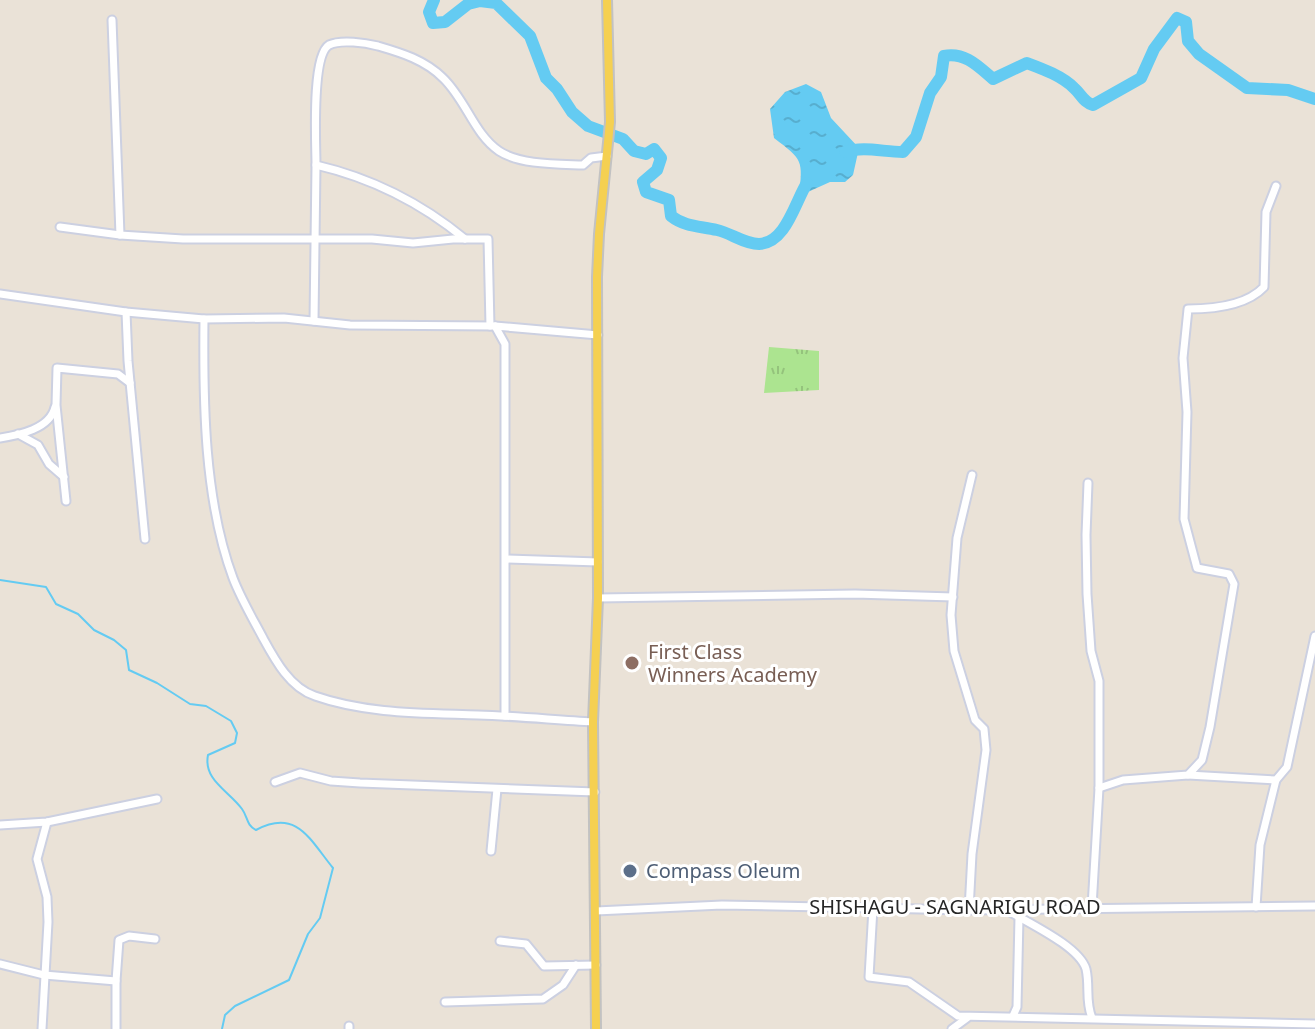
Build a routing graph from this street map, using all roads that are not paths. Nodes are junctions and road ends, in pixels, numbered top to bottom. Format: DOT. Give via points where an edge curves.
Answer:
graph roads {
  1 [pos="607,0"];
  2 [pos="112,20"];
  3 [pos="607,156"];
  4 [pos="316,165"];
  5 [pos="1276,186"];
  6 [pos="60,227"];
  7 [pos="120,235"];
  8 [pos="314,239"];
  9 [pos="465,239"];
  10 [pos="0,294"];
  11 [pos="126,312"];
  12 [pos="204,319"];
  13 [pos="314,321"];
  14 [pos="493,326"];
  15 [pos="514,328"];
  16 [pos="598,335"];
  17 [pos="505,344"];
  18 [pos="128,361"];
  19 [pos="118,374"];
  20 [pos="130,383"];
  21 [pos="56,405"];
  22 [pos="18,434"];
  23 [pos="0,438"];
  24 [pos="972,475"];
  25 [pos="64,477"];
  26 [pos="1088,483"];
  27 [pos="66,501"];
  28 [pos="145,539"];
  29 [pos="506,559"];
  30 [pos="598,562"];
  31 [pos="953,597"];
  32 [pos="598,598"];
  33 [pos="1315,636"];
  34 [pos="505,716"];
  35 [pos="593,722"];
  36 [pos="1188,775"];
  37 [pos="1276,780"];
  38 [pos="275,782"];
  39 [pos="1099,788"];
  40 [pos="497,789"];
  41 [pos="595,792"];
  42 [pos="157,799"];
  43 [pos="47,822"];
  44 [pos="0,825"];
  45 [pos="491,851"];
  46 [pos="1315,906"];
  47 [pos="1092,907"];
  48 [pos="1256,907"];
  49 [pos="873,908"];
  50 [pos="1005,909"];
  51 [pos="969,910"];
  52 [pos="596,911"];
  53 [pos="1019,917"];
  54 [pos="155,939"];
  55 [pos="500,941"];
  56 [pos="0,964"];
  57 [pos="576,965"];
  58 [pos="596,965"];
  59 [pos="44,975"];
  60 [pos="116,981"];
  61 [pos="445,1002"];
  62 [pos="1013,1016"];
  63 [pos="969,1017"];
  64 [pos="1062,1017"];
  65 [pos="1092,1018"];
  66 [pos="1188,1019"];
  67 [pos="1315,1024"];
  68 [pos="1288,1026"];
  69 [pos="42,1029"];
  70 [pos="116,1029"];
  71 [pos="596,1029"];
  72 [pos="952,1029"];
  73 [pos="1062,1029"];
  74 [pos="1188,1029"];
  1 -- 3 [label="main road"];
  2 -- 7 [label="street"];
  3 -- 4 [label="street" via="583,165 509,156 481,134 465,104 430,66 371,44 338,43 323,52 320,66"];
  3 -- 16 [label="main road" via="599,234"];
  4 -- 8 [label="street"];
  4 -- 9 [label="street" via="352,173 409,199"];
  5 -- 36 [label="street" via="1266,212 1264,287 1237,303 1188,309 1183,358 1184,519 1197,568 1229,574 1234,584 1210,727 1202,760"];
  6 -- 7 [label="street"];
  7 -- 8 [label="street"];
  8 -- 9 [label="street"];
  8 -- 13 [label="street"];
  9 -- 14 [label="street" via="488,239"];
  10 -- 11 [label="street"];
  11 -- 12 [label="street"];
  11 -- 18 [label="street"];
  12 -- 13 [label="street"];
  12 -- 34 [label="street" via="204,402 213,497 233,578 284,671 312,696 350,705"];
  13 -- 14 [label="street"];
  14 -- 15 [label="street"];
  14 -- 17 [label="street"];
  15 -- 16 [label="street"];
  15 -- 17 [label="street"];
  16 -- 30 [label="main road"];
  17 -- 29 [label="street"];
  18 -- 19 [label="street"];
  18 -- 20 [label="street"];
  19 -- 20 [label="street"];
  19 -- 21 [label="street" via="57,368"];
  20 -- 28 [label="street"];
  21 -- 22 [label="street" via="39,427"];
  21 -- 25 [label="street"];
  22 -- 23 [label="street"];
  22 -- 25 [label="street" via="38,445"];
  24 -- 31 [label="street" via="957,538"];
  25 -- 27 [label="street"];
  26 -- 39 [label="street" via="1087,594 1099,681"];
  29 -- 30 [label="street"];
  29 -- 34 [label="street"];
  30 -- 32 [label="main road"];
  31 -- 32 [label="street"];
  31 -- 51 [label="street" via="954,651 975,720 984,729 986,750"];
  32 -- 35 [label="main road"];
  33 -- 37 [label="street" via="1287,767"];
  34 -- 35 [label="street"];
  35 -- 41 [label="main road"];
  36 -- 37 [label="street"];
  36 -- 39 [label="street" via="1123,780"];
  37 -- 48 [label="street" via="1260,845"];
  38 -- 40 [label="street" via="300,773 331,781"];
  39 -- 47 [label="street"];
  40 -- 41 [label="street"];
  40 -- 45 [label="street"];
  41 -- 52 [label="main road"];
  42 -- 43 [label="street"];
  43 -- 44 [label="street"];
  43 -- 59 [label="street" via="37,859 47,897"];
  46 -- 48 [label="street, SHISHAGU - SAGNARIGU ROAD"];
  47 -- 48 [label="street, SHISHAGU - SAGNARIGU ROAD"];
  47 -- 50 [label="street, SHISHAGU - SAGNARIGU ROAD"];
  49 -- 51 [label="street, SHISHAGU - SAGNARIGU ROAD"];
  49 -- 52 [label="street, SHISHAGU - SAGNARIGU ROAD" via="722,905"];
  49 -- 63 [label="street" via="869,977 909,982 953,1015"];
  50 -- 51 [label="street, SHISHAGU - SAGNARIGU ROAD"];
  50 -- 53 [label="street"];
  52 -- 58 [label="main road"];
  53 -- 62 [label="street"];
  53 -- 65 [label="street" via="1083,961"];
  54 -- 60 [label="street" via="119,940"];
  55 -- 57 [label="street" via="526,944 544,966"];
  56 -- 59 [label="street"];
  57 -- 58 [label="street"];
  57 -- 61 [label="street" via="563,985 543,999"];
  58 -- 71 [label="main road"];
  59 -- 60 [label="street"];
  59 -- 69 [label="street"];
  60 -- 70 [label="street"];
  62 -- 63 [label="street"];
  62 -- 64 [label="street"];
  63 -- 72 [label="street"];
  64 -- 65 [label="street"];
  64 -- 73 [label="street"];
  65 -- 66 [label="street"];
  66 -- 68 [label="street"];
  66 -- 74 [label="street"];
  67 -- 68 [label="street"];
}
